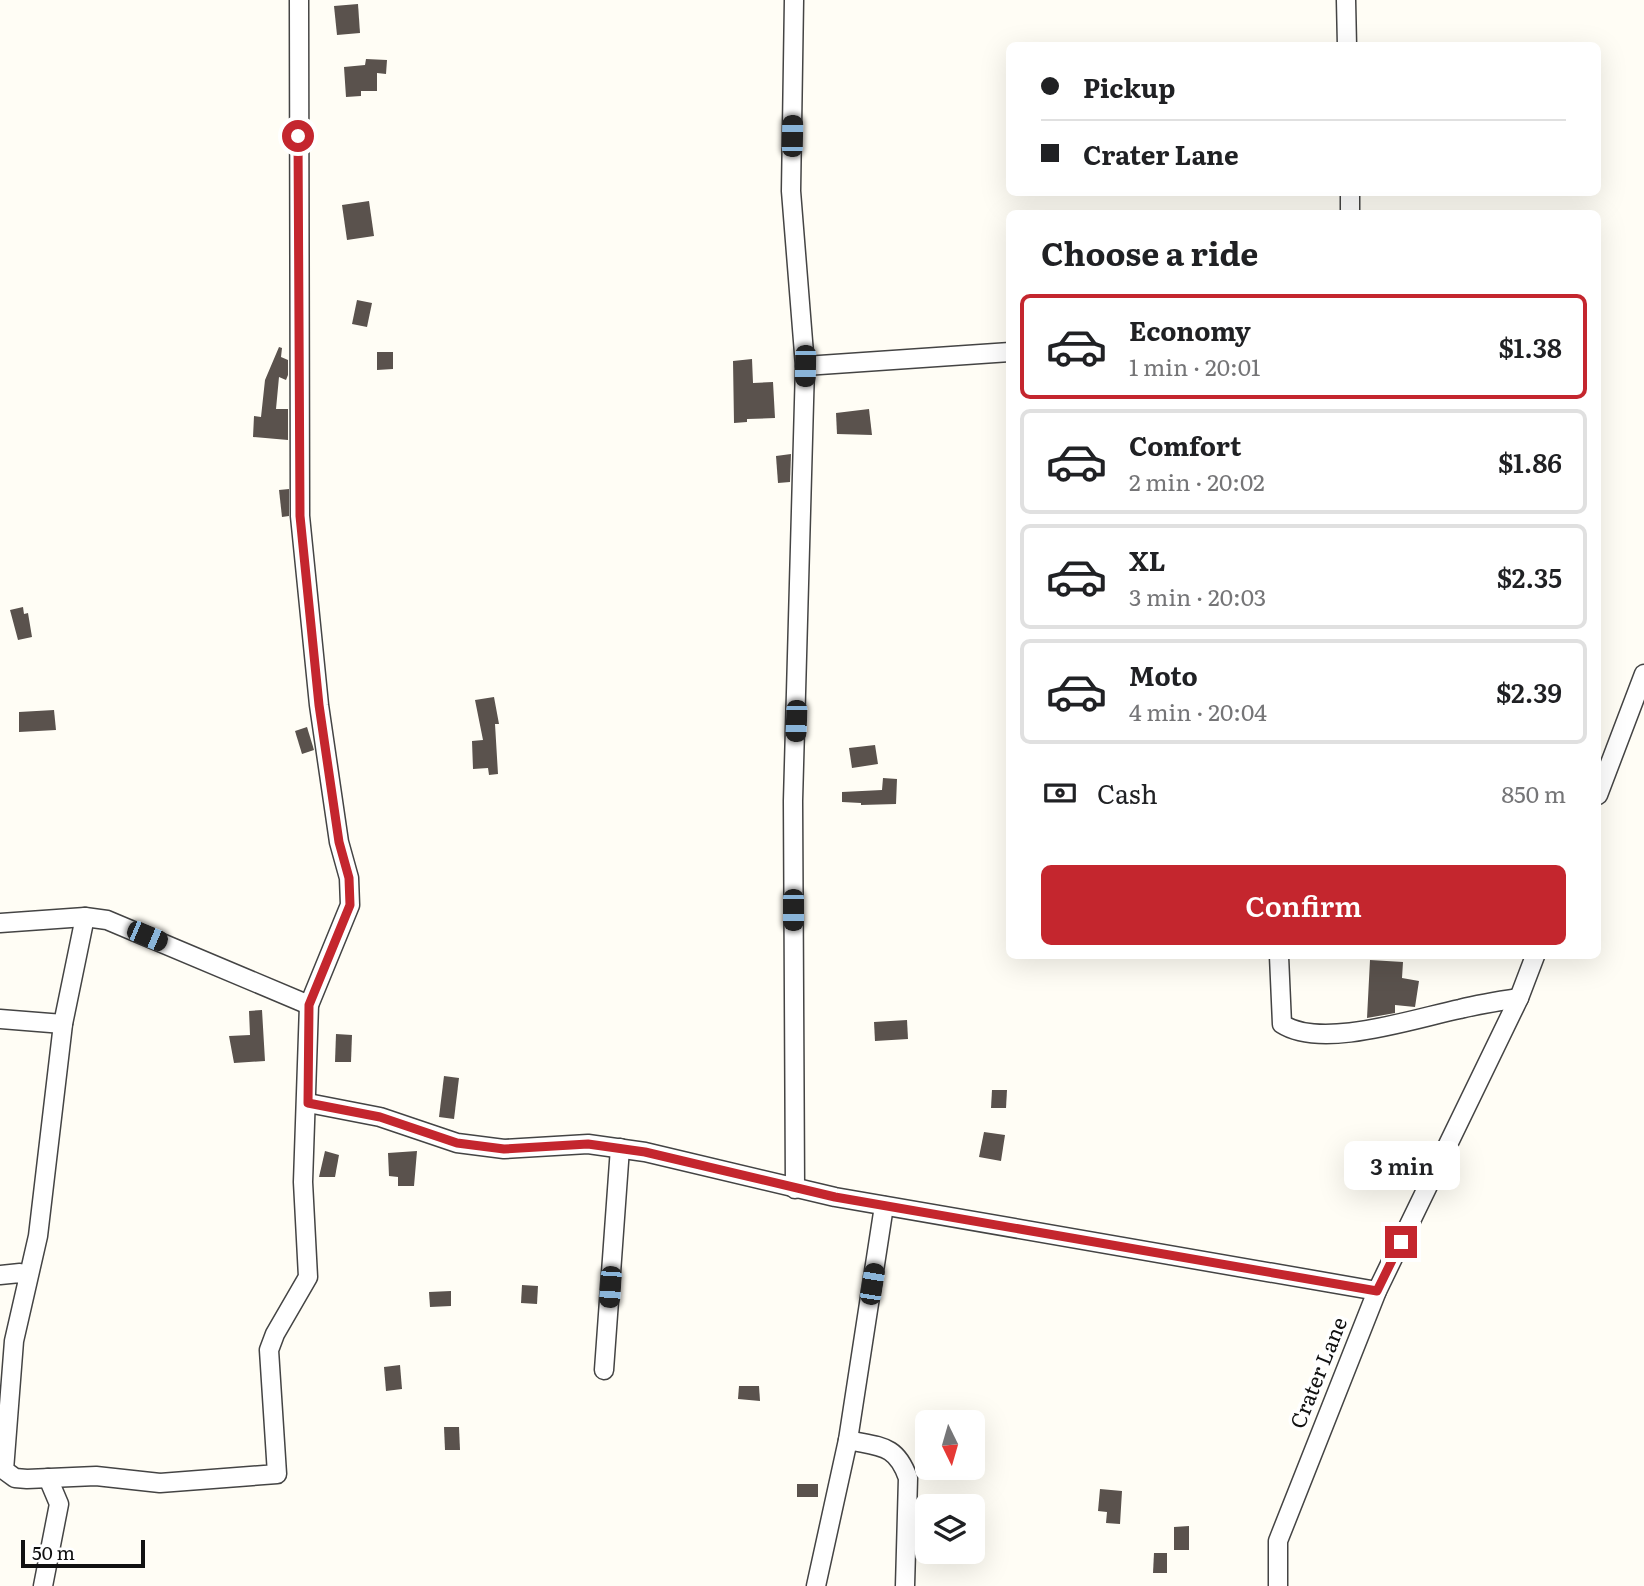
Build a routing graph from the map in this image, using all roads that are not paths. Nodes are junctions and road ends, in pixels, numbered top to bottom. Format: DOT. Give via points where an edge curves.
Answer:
graph roads {
  1 [pos="299,0"];
  2 [pos="794,0"];
  3 [pos="1351,0"];
  4 [pos="1347,42"];
  5 [pos="1006,352"];
  6 [pos="805,366"];
  7 [pos="1644,674"];
  8 [pos="1601,786"];
  9 [pos="85,917"];
  10 [pos="0,923"];
  11 [pos="1279,959"];
  12 [pos="1534,959"];
  13 [pos="1519,998"];
  14 [pos="309,1005"];
  15 [pos="0,1019"];
  16 [pos="63,1024"];
  17 [pos="308,1103"];
  18 [pos="620,1148"];
  19 [pos="795,1189"];
  20 [pos="884,1206"];
  21 [pos="0,1275"];
  22 [pos="27,1278"];
  23 [pos="1377,1291"];
  24 [pos="604,1370"];
  25 [pos="848,1440"];
  26 [pos="48,1478"];
  27 [pos="43,1586"];
  28 [pos="816,1586"];
  29 [pos="905,1586"];
  30 [pos="1278,1586"];
  1 -- 14 [label="street" via="300,516 319,705 351,893"];
  2 -- 6 [label="street" via="791,191"];
  3 -- 4 [label="street"];
  5 -- 6 [label="street"];
  6 -- 19 [label="street" via="793,801"];
  7 -- 8 [label="street"];
  9 -- 10 [label="street"];
  9 -- 14 [label="street" via="124,926"];
  9 -- 16 [label="street"];
  11 -- 13 [label="street" via="1282,1024 1292,1031 1357,1031 1414,1023"];
  12 -- 13 [label="street, Crater Lane"];
  13 -- 23 [label="street, Crater Lane"];
  14 -- 17 [label="street"];
  15 -- 16 [label="street"];
  16 -- 22 [label="street" via="38,1236"];
  17 -- 18 [label="street" via="380,1117 468,1145"];
  17 -- 26 [label="street" via="303,1182 308,1277 269,1350 277,1474 160,1483 96,1476"];
  18 -- 19 [label="street"];
  18 -- 24 [label="street"];
  19 -- 20 [label="street"];
  20 -- 23 [label="street"];
  20 -- 25 [label="street"];
  21 -- 22 [label="street" via="20,1273"];
  22 -- 26 [label="street" via="14,1341 4,1470 16,1478"];
  23 -- 30 [label="street, Crater Lane" via="1278,1541"];
  25 -- 28 [label="street"];
  25 -- 29 [label="street" via="891,1449 902,1461 908,1478"];
  26 -- 27 [label="street" via="59,1504"];
}
